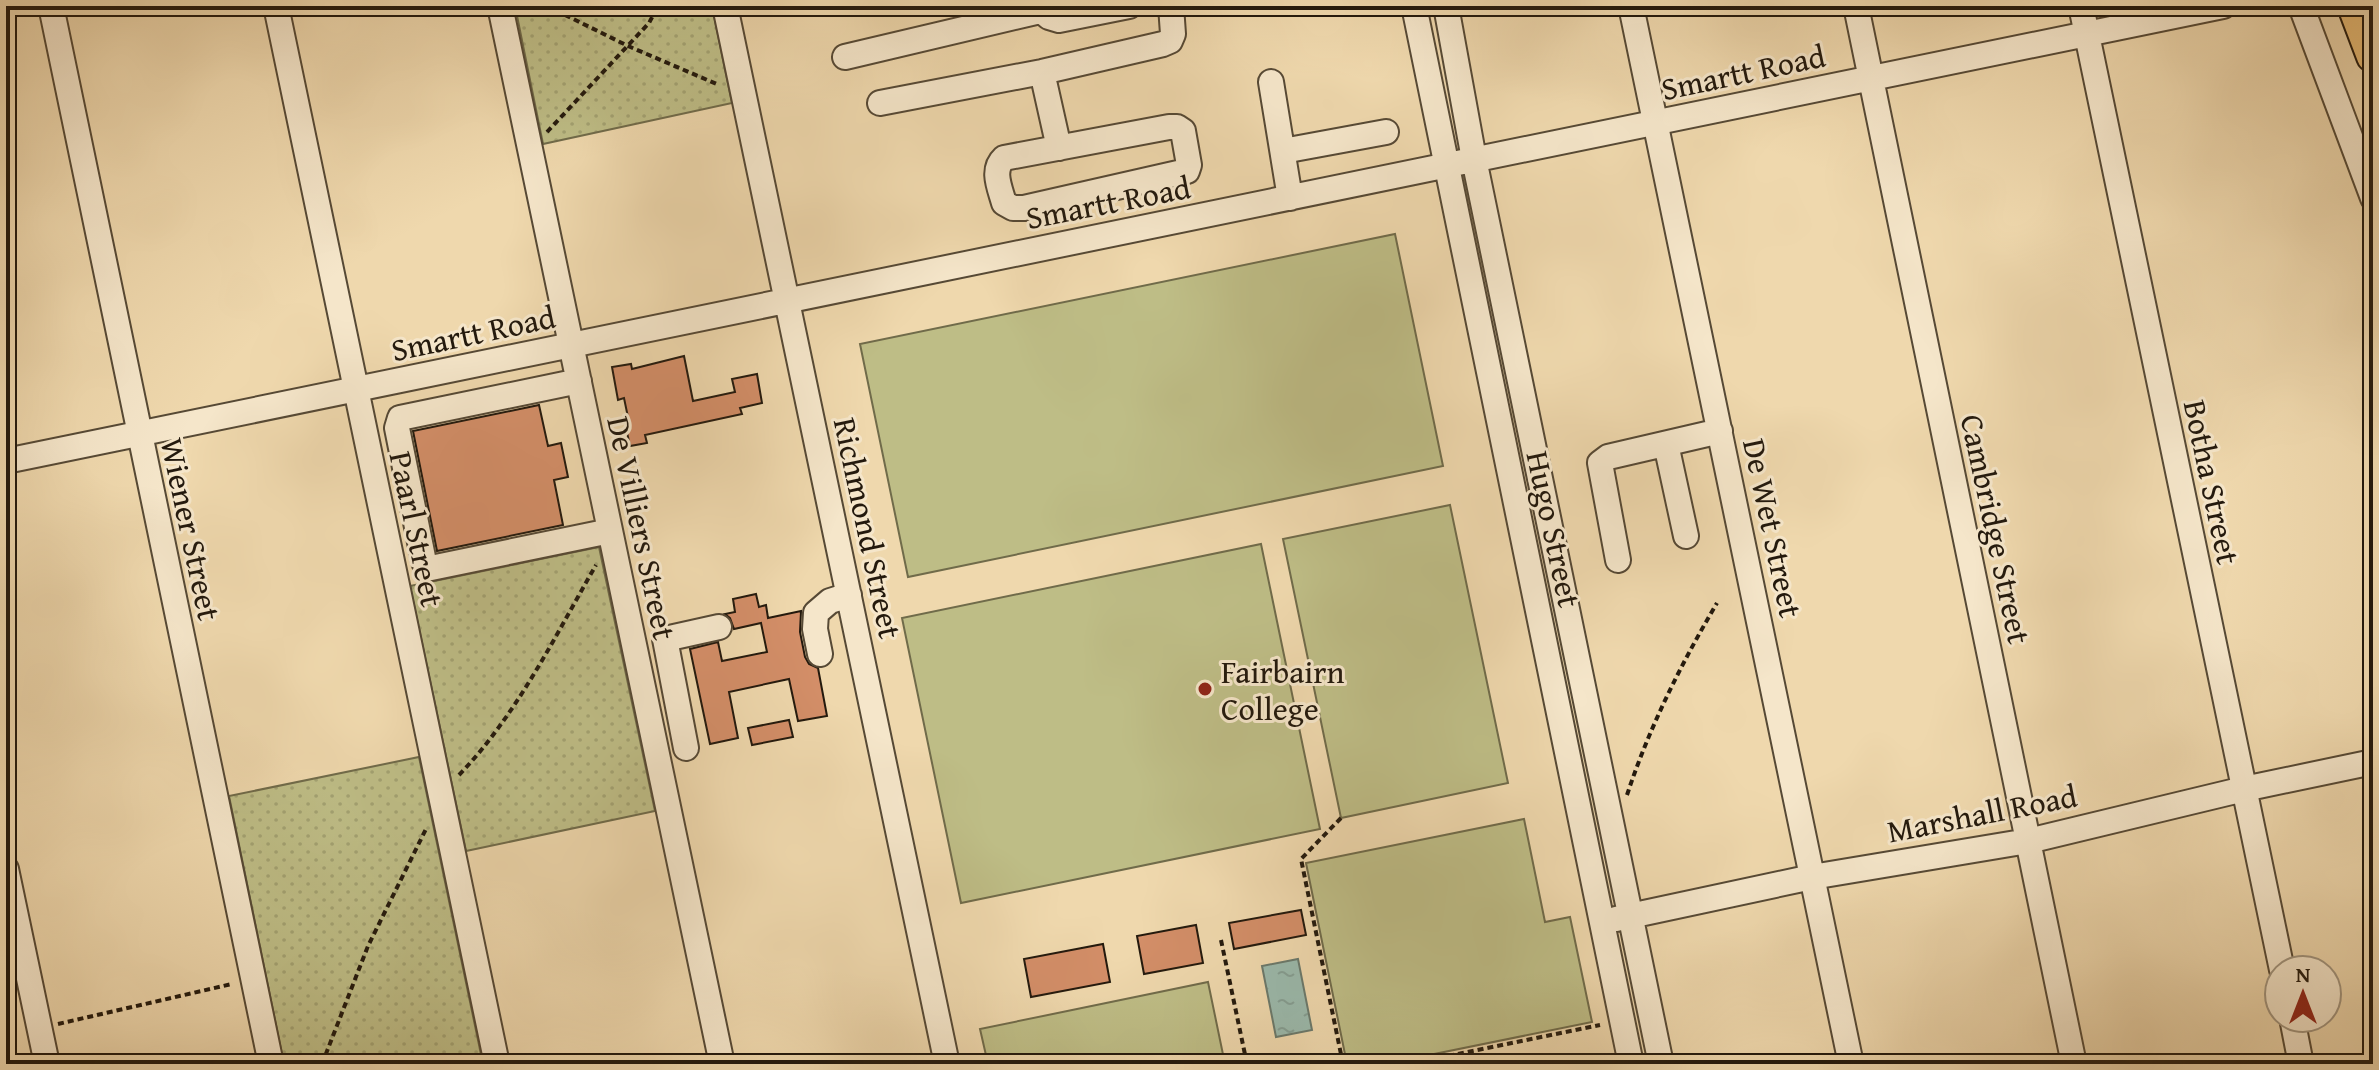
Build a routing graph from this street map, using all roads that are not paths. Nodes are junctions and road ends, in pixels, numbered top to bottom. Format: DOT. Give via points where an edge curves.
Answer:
graph roads {
  1 [pos="51,6"];
  2 [pos="276,6"];
  3 [pos="500,6"];
  4 [pos="725,6"];
  5 [pos="1129,6"];
  6 [pos="1171,6"];
  7 [pos="1414,6"];
  8 [pos="1446,6"];
  9 [pos="1631,6"];
  10 [pos="1856,6"];
  11 [pos="2081,6"];
  12 [pos="2223,6"];
  13 [pos="2301,6"];
  14 [pos="2354,6"];
  15 [pos="1038,8"];
  16 [pos="2086,33"];
  17 [pos="2373,56"];
  18 [pos="845,57"];
  19 [pos="1042,72"];
  20 [pos="1870,78"];
  21 [pos="1271,82"];
  22 [pos="880,103"];
  23 [pos="1655,123"];
  24 [pos="1386,132"];
  25 [pos="1059,148"];
  26 [pos="1283,151"];
  27 [pos="1474,159"];
  28 [pos="1448,166"];
  29 [pos="1290,198"];
  30 [pos="2373,198"];
  31 [pos="788,300"];
  32 [pos="571,345"];
  33 [pos="579,381"];
  34 [pos="356,389"];
  35 [pos="1720,431"];
  36 [pos="139,434"];
  37 [pos="1666,444"];
  38 [pos="6,461"];
  39 [pos="408,494"];
  40 [pos="379,504"];
  41 [pos="1686,536"];
  42 [pos="612,540"];
  43 [pos="1618,560"];
  44 [pos="849,595"];
  45 [pos="719,627"];
  46 [pos="665,639"];
  47 [pos="634,645"];
  48 [pos="820,654"];
  49 [pos="686,748"];
  50 [pos="2373,762"];
  51 [pos="2244,789"];
  52 [pos="2028,841"];
  53 [pos="6,869"];
  54 [pos="1812,877"];
  55 [pos="1630,915"];
  56 [pos="1602,923"];
  57 [pos="2279,954"];
  58 [pos="2295,1034"];
  59 [pos="942,1063"];
  60 [pos="47,1064"];
  61 [pos="271,1064"];
  62 [pos="497,1064"];
  63 [pos="722,1064"];
  64 [pos="1631,1064"];
  65 [pos="1661,1064"];
  66 [pos="1851,1064"];
  67 [pos="2074,1064"];
  68 [pos="2301,1064"];
  1 -- 36 [label="street, Wiener Street"];
  2 -- 34 [label="street, Paarl Street"];
  3 -- 32 [label="street, De Villiers Street"];
  4 -- 31 [label="street, Richmond Street"];
  5 -- 15 [label="street" via="1069,19 1049,17"];
  6 -- 19 [label="street" via="1170,41"];
  7 -- 28 [label="street, Hugo Street"];
  8 -- 27 [label="street, Hugo Street"];
  9 -- 23 [label="street, De Wet Street"];
  10 -- 20 [label="street, Cambridge Street"];
  11 -- 16 [label="street, Botha Street"];
  12 -- 16 [label="street, Smartt Road"];
  13 -- 30 [label="street"];
  14 -- 17 [label="main road"];
  15 -- 18 [label="street"];
  16 -- 20 [label="street, Smartt Road"];
  16 -- 51 [label="street, Botha Street"];
  19 -- 22 [label="street"];
  19 -- 25 [label="street"];
  20 -- 23 [label="street, Smartt Road"];
  20 -- 52 [label="street, Cambridge Street"];
  21 -- 26 [label="street"];
  23 -- 27 [label="street, Smartt Road"];
  23 -- 35 [label="street, De Wet Street"];
  24 -- 26 [label="street"];
  25 -- 25 [label="street" via="1177,127 1183,131 1189,165 1179,175 1024,208 1004,203 996,173 1001,160"];
  26 -- 29 [label="street"];
  27 -- 28 [label="street, Smartt Road"];
  27 -- 55 [label="street, Hugo Street"];
  28 -- 29 [label="street, Smartt Road"];
  28 -- 56 [label="street, Hugo Street"];
  29 -- 31 [label="street, Smartt Road"];
  31 -- 32 [label="street, Smartt Road"];
  31 -- 44 [label="street, Richmond Street"];
  32 -- 33 [label="street, De Villiers Street"];
  32 -- 34 [label="street, Smartt Road"];
  33 -- 39 [label="street" via="400,418"];
  33 -- 42 [label="street, De Villiers Street"];
  34 -- 36 [label="street, Smartt Road"];
  34 -- 40 [label="street, Paarl Street"];
  35 -- 37 [label="street"];
  35 -- 54 [label="street, De Wet Street"];
  36 -- 38 [label="street, Smartt Road"];
  36 -- 61 [label="street, Wiener Street"];
  37 -- 41 [label="street"];
  37 -- 43 [label="street" via="1600,463"];
  39 -- 40 [label="street"];
  39 -- 42 [label="street" via="424,562 431,568"];
  40 -- 62 [label="street, Paarl Street"];
  42 -- 47 [label="street, De Villiers Street"];
  44 -- 48 [label="street" via="816,613"];
  44 -- 59 [label="street, Richmond Street"];
  45 -- 46 [label="street"];
  46 -- 47 [label="street"];
  46 -- 49 [label="street"];
  47 -- 63 [label="street, De Villiers Street"];
  50 -- 51 [label="street, Marshall Road"];
  51 -- 52 [label="street, Marshall Road"];
  51 -- 57 [label="street, Botha Street"];
  52 -- 54 [label="street, Marshall Road"];
  52 -- 67 [label="street, Cambridge Street"];
  53 -- 60 [label="street"];
  54 -- 55 [label="street, Marshall Road"];
  54 -- 66 [label="street, De Wet Street"];
  55 -- 56 [label="street, Marshall Road"];
  55 -- 65 [label="street, Hugo Street"];
  56 -- 64 [label="street, Hugo Street"];
  58 -- 68 [label="street"];
}
